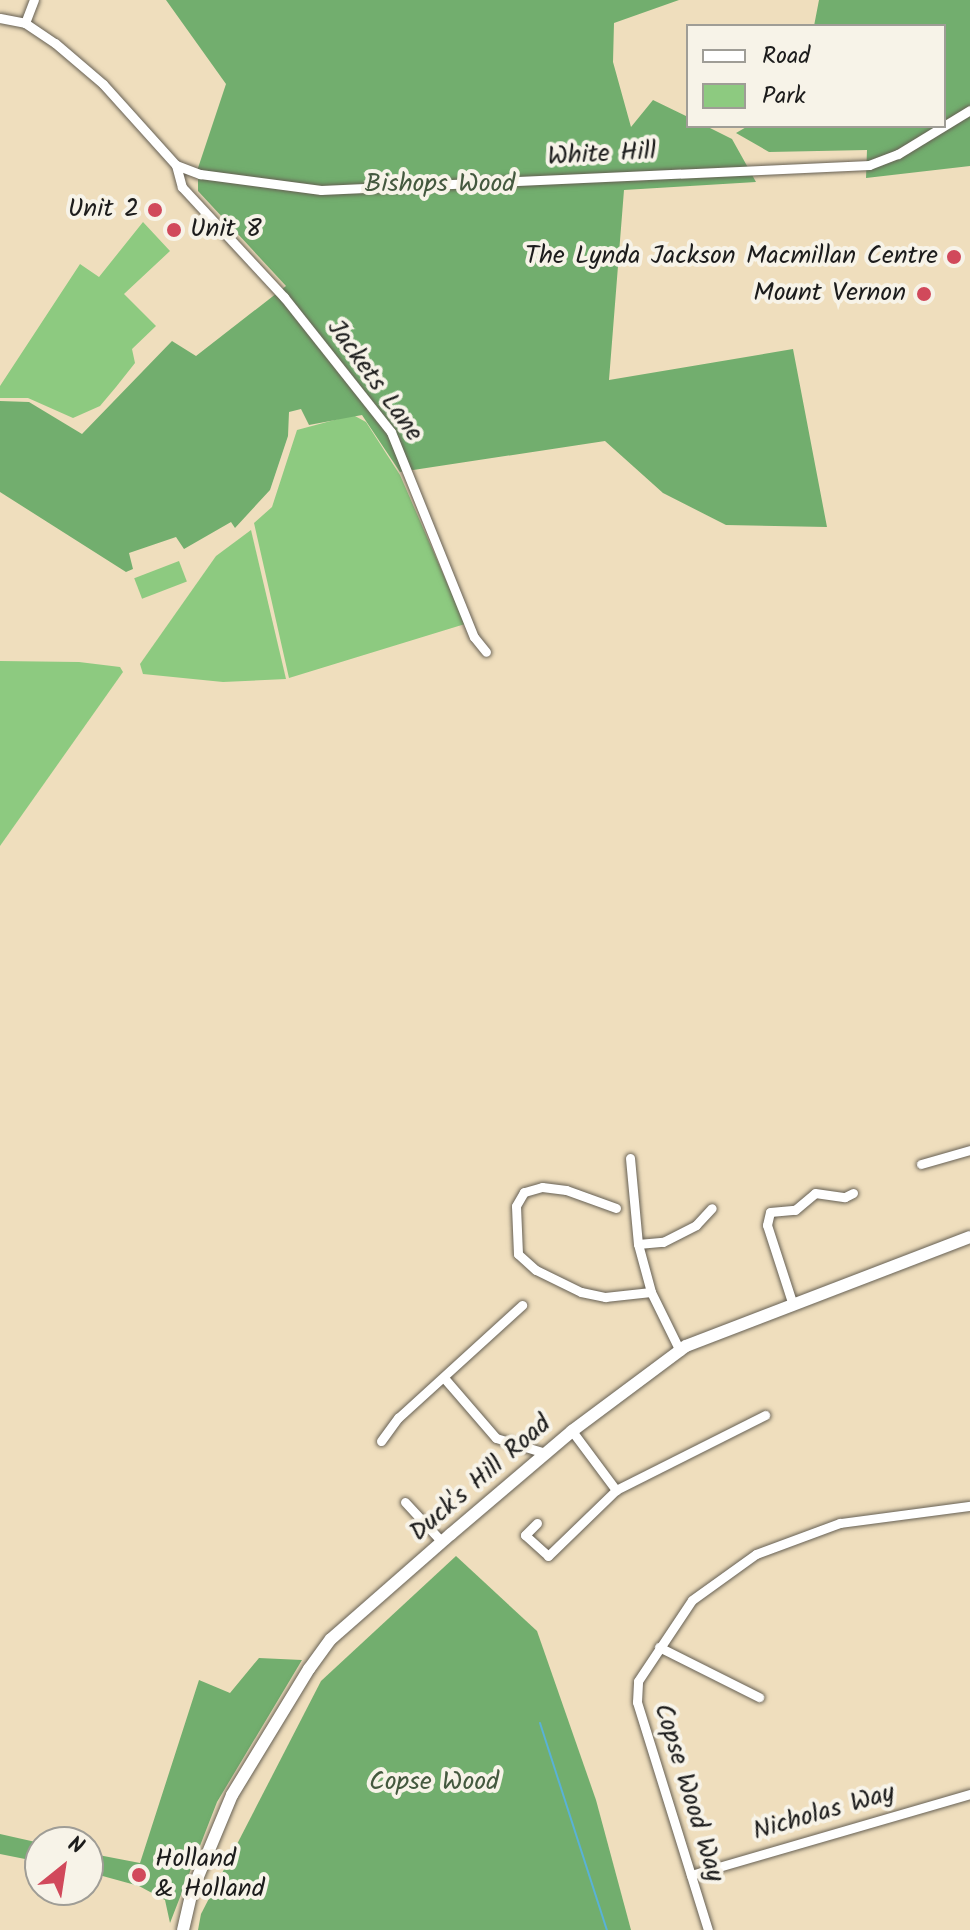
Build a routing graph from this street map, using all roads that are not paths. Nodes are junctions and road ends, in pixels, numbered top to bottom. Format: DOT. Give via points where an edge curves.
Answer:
graph roads {
  1 [pos="34,0"];
  2 [pos="0,18"];
  3 [pos="25,23"];
  4 [pos="970,110"];
  5 [pos="946,125"];
  6 [pos="941,128"];
  7 [pos="176,165"];
  8 [pos="486,652"];
  9 [pos="970,1150"];
  10 [pos="630,1158"];
  11 [pos="921,1164"];
  12 [pos="853,1193"];
  13 [pos="616,1208"];
  14 [pos="712,1208"];
  15 [pos="970,1237"];
  16 [pos="638,1244"];
  17 [pos="651,1292"];
  18 [pos="792,1302"];
  19 [pos="522,1305"];
  20 [pos="680,1351"];
  21 [pos="445,1379"];
  22 [pos="765,1415"];
  23 [pos="572,1431"];
  24 [pos="381,1441"];
  25 [pos="545,1453"];
  26 [pos="616,1490"];
  27 [pos="405,1502"];
  28 [pos="970,1506"];
  29 [pos="537,1523"];
  30 [pos="442,1542"];
  31 [pos="659,1647"];
  32 [pos="759,1697"];
  33 [pos="970,1794"];
  34 [pos="691,1875"];
  35 [pos="183,1930"];
  36 [pos="708,1930"];
  1 -- 3 [label="street"];
  2 -- 3 [label="street"];
  3 -- 7 [label="street, Jackets Lane" via="103,84"];
  4 -- 5 [label="street, White Hill"];
  6 -- 7 [label="street, White Hill" via="898,154 843,168 612,175 371,192 200,174"];
  7 -- 8 [label="street, Jackets Lane" via="182,187 284,297 391,432 474,637"];
  9 -- 11 [label="street"];
  10 -- 16 [label="street"];
  12 -- 18 [label="street" via="815,1193 795,1210 770,1212 767,1225"];
  13 -- 17 [label="street" via="566,1190 542,1187 524,1192 516,1206 518,1254 536,1270 581,1292 605,1297"];
  14 -- 16 [label="street" via="696,1225 663,1242"];
  15 -- 18 [label="main road, Duck's Hill Road"];
  16 -- 17 [label="street"];
  17 -- 20 [label="street"];
  18 -- 20 [label="main road, Duck's Hill Road"];
  19 -- 21 [label="street"];
  20 -- 23 [label="main road, Duck's Hill Road"];
  21 -- 24 [label="street" via="398,1418"];
  21 -- 25 [label="street" via="496,1438"];
  22 -- 26 [label="street"];
  23 -- 25 [label="main road, Duck's Hill Road"];
  23 -- 26 [label="street"];
  25 -- 30 [label="main road, Duck's Hill Road"];
  26 -- 29 [label="street" via="548,1556 525,1535"];
  27 -- 30 [label="street"];
  28 -- 31 [label="street, Copse Wood Way" via="840,1523 756,1554 692,1600"];
  30 -- 35 [label="main road, Duck's Hill Road" via="331,1639 309,1669 232,1795 192,1891"];
  31 -- 32 [label="street"];
  31 -- 34 [label="street, Copse Wood Way" via="635,1691"];
  33 -- 34 [label="street, Nicholas Way"];
  34 -- 36 [label="street, Copse Wood Way"];
}
